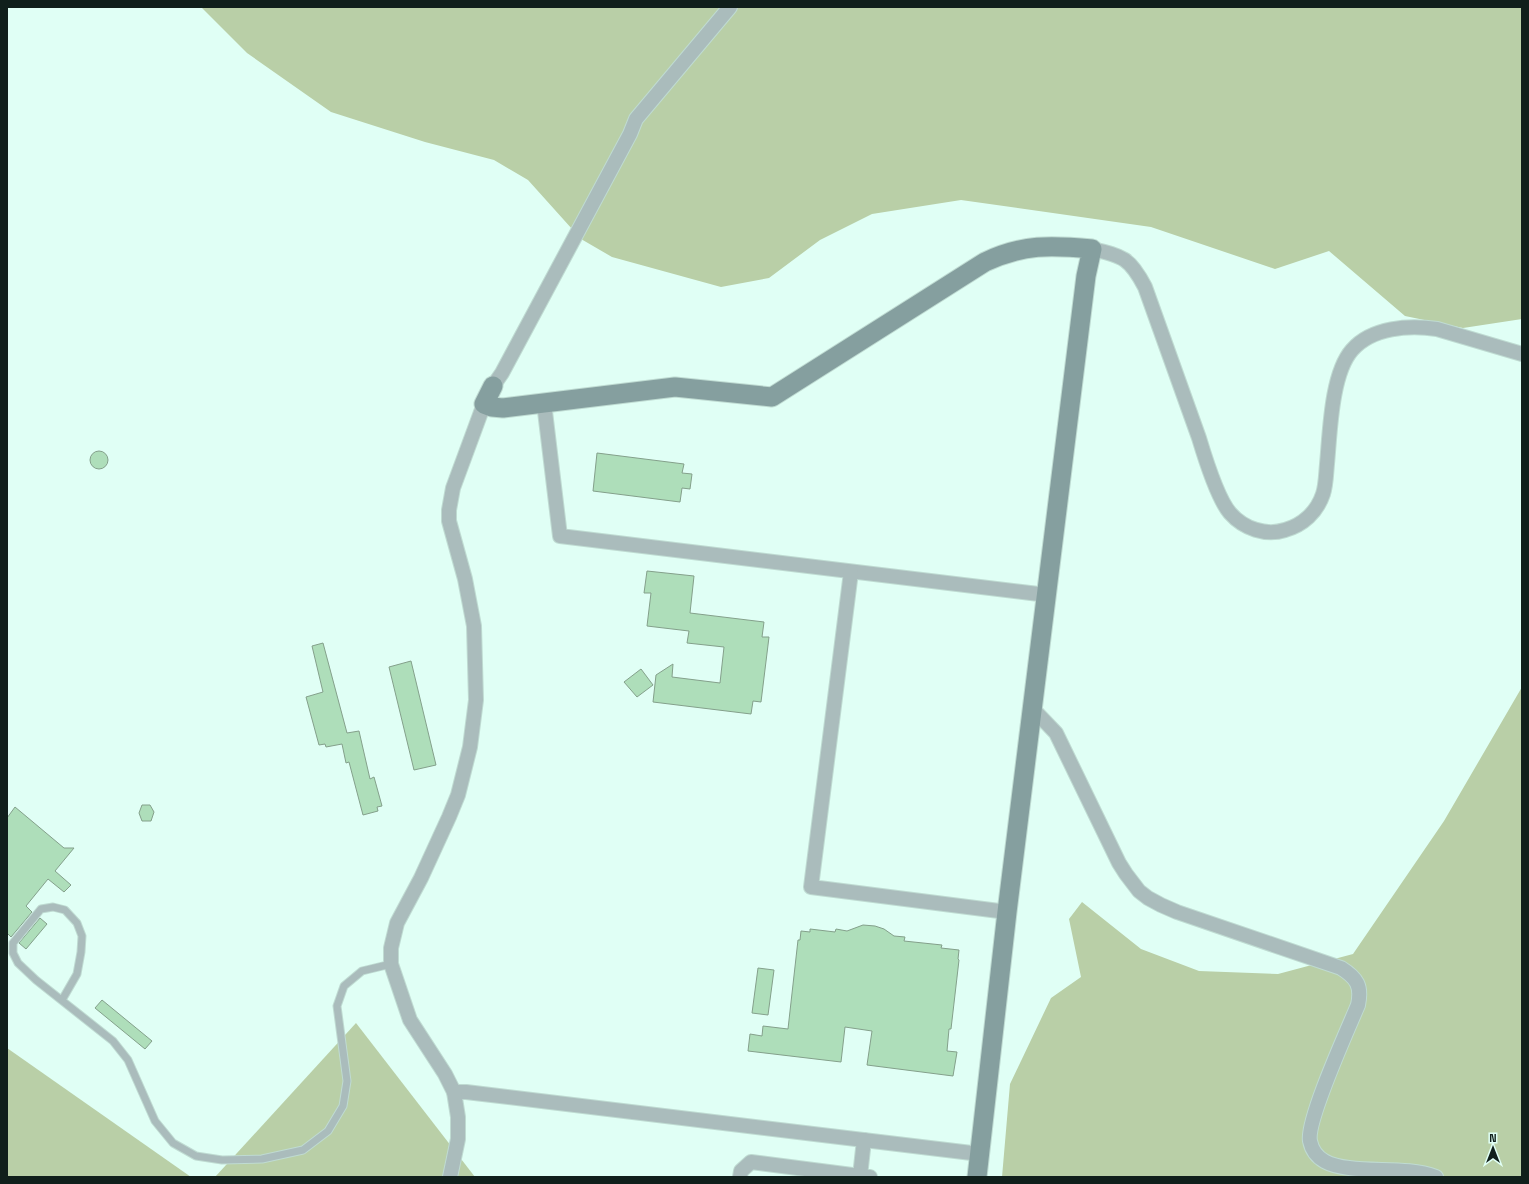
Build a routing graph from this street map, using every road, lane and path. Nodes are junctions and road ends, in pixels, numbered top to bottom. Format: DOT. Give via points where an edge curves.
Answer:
graph roads {
  1 [pos="730,7"];
  2 [pos="1092,249"];
  3 [pos="1522,354"];
  4 [pos="493,386"];
  5 [pos="544,403"];
  6 [pos="484,404"];
  7 [pos="850,572"];
  8 [pos="1047,596"];
  9 [pos="1032,708"];
  10 [pos="1007,912"];
  11 [pos="391,964"];
  12 [pos="62,1000"];
  13 [pos="454,1092"];
  14 [pos="864,1140"];
  15 [pos="980,1154"];
  16 [pos="865,1176"];
  17 [pos="450,1177"];
  18 [pos="740,1177"];
  19 [pos="977,1177"];
  20 [pos="1436,1177"];
  1 -- 4 [label="street" via="636,119"];
  2 -- 3 [label="street" via="1121,256 1128,261 1146,287 1204,455 1225,506 1239,521 1255,530 1274,532 1294,527 1305,520 1319,503 1325,484 1337,384 1346,359 1360,343 1380,332 1428,328"];
  2 -- 5 [label="street" via="1036,247 1007,252 985,262 772,397 675,387"];
  2 -- 8 [label="street" via="1086,276"];
  4 -- 6 [label="street"];
  5 -- 6 [label="street" via="503,408"];
  5 -- 7 [label="street" via="560,536"];
  6 -- 11 [label="street" via="453,488 449,510 449,521 465,579 474,626 476,700 470,747 458,795 449,817 397,923 392,941"];
  7 -- 8 [label="street"];
  7 -- 10 [label="street" via="811,887"];
  8 -- 9 [label="street"];
  9 -- 10 [label="street"];
  9 -- 20 [label="street" via="1056,733 1119,862 1139,891 1177,912 1342,968 1355,979 1359,992 1358,1005 1311,1124 1310,1140 1319,1157 1326,1164 1351,1169 1416,1172"];
  10 -- 15 [label="street"];
  11 -- 12 [label="lane" via="362,971 344,986 337,1006 347,1081 343,1106 328,1131 302,1150 262,1158 222,1160 196,1156 173,1143 155,1121 128,1060 113,1041"];
  11 -- 13 [label="street" via="410,1020"];
  12 -- 12 [label="lane" via="18,963 13,953 13,943 41,909 53,907 65,910 77,922 82,936 77,974"];
  13 -- 14 [label="street"];
  13 -- 17 [label="street" via="458,1140"];
  14 -- 15 [label="street"];
  14 -- 16 [label="street"];
  15 -- 19 [label="street"];
  16 -- 18 [label="street" via="751,1162 741,1171"];
}
